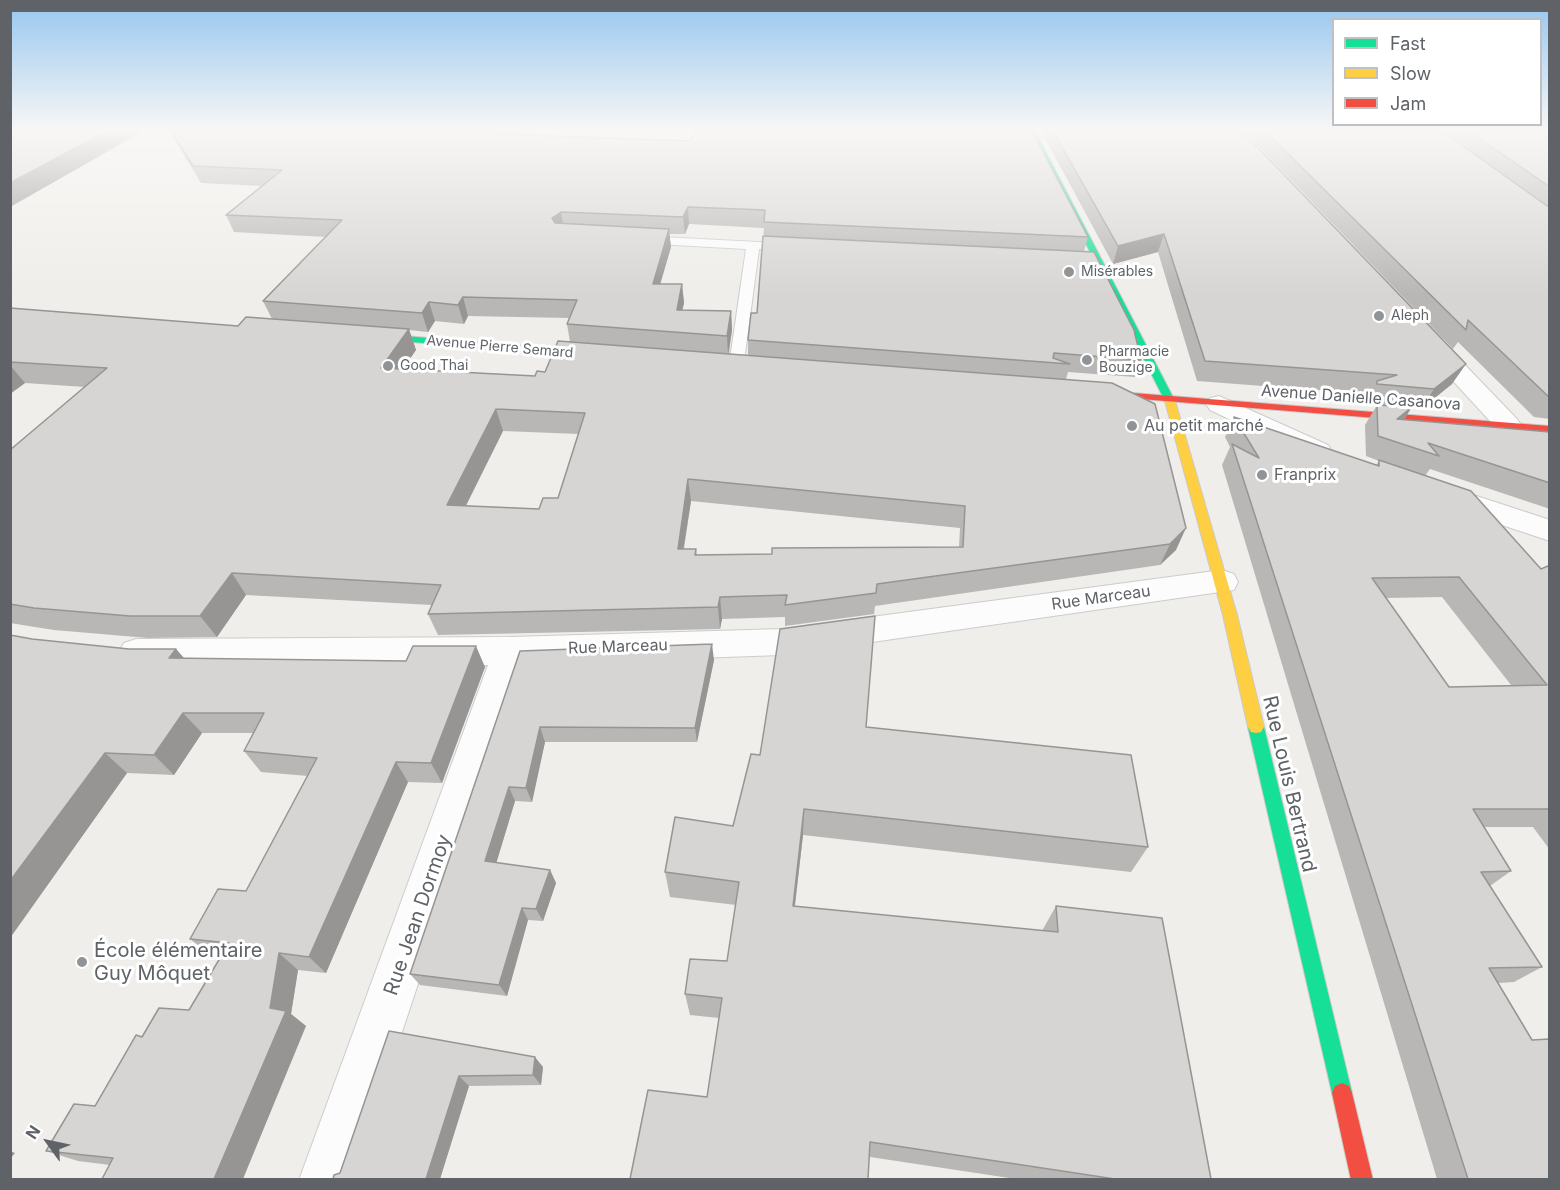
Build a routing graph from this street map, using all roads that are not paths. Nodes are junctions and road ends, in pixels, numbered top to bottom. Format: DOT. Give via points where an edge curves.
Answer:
graph roads {
  1 [pos="1059,185"];
  2 [pos="635,239"];
  3 [pos="753,245"];
  4 [pos="810,248"];
  5 [pos="1082,261"];
  6 [pos="1098,262"];
  7 [pos="1416,327"];
  8 [pos="359,335"];
  9 [pos="607,355"];
  10 [pos="736,366"];
  11 [pos="1082,392"];
  12 [pos="1169,399"];
  13 [pos="1220,404"];
  14 [pos="1508,425"];
  15 [pos="1550,429"];
  16 [pos="1340,460"];
  17 [pos="1418,486"];
  18 [pos="1506,516"];
  19 [pos="1550,531"];
  20 [pos="1516,547"];
  21 [pos="1222,582"];
  22 [pos="107,651"];
  23 [pos="511,651"];
  24 [pos="326,1179"];
  25 [pos="1362,1179"];
  1 -- 6 [label="main road, Rue Louis Bertrand"];
  2 -- 3 [label="lane"];
  3 -- 4 [label="lane"];
  3 -- 10 [label="lane"];
  5 -- 6 [label="lane"];
  6 -- 12 [label="main road, Rue Louis Bertrand"];
  7 -- 14 [label="street"];
  8 -- 9 [label="main road, Avenue Pierre Semard"];
  11 -- 12 [label="main road"];
  12 -- 13 [label="main road, Avenue Danielle Casanova"];
  12 -- 21 [label="main road, Rue Louis Bertrand"];
  13 -- 14 [label="main road, Avenue Danielle Casanova"];
  13 -- 16 [label="street"];
  14 -- 15 [label="main road, Avenue Danielle Casanova"];
  17 -- 18 [label="street"];
  18 -- 19 [label="street"];
  18 -- 20 [label="street"];
  21 -- 23 [label="street, Rue Marceau" via="805,639"];
  21 -- 25 [label="main road, Rue Louis Bertrand"];
  22 -- 23 [label="street, Rue Marceau"];
  23 -- 24 [label="street, Rue Jean Dormoy"];
}
